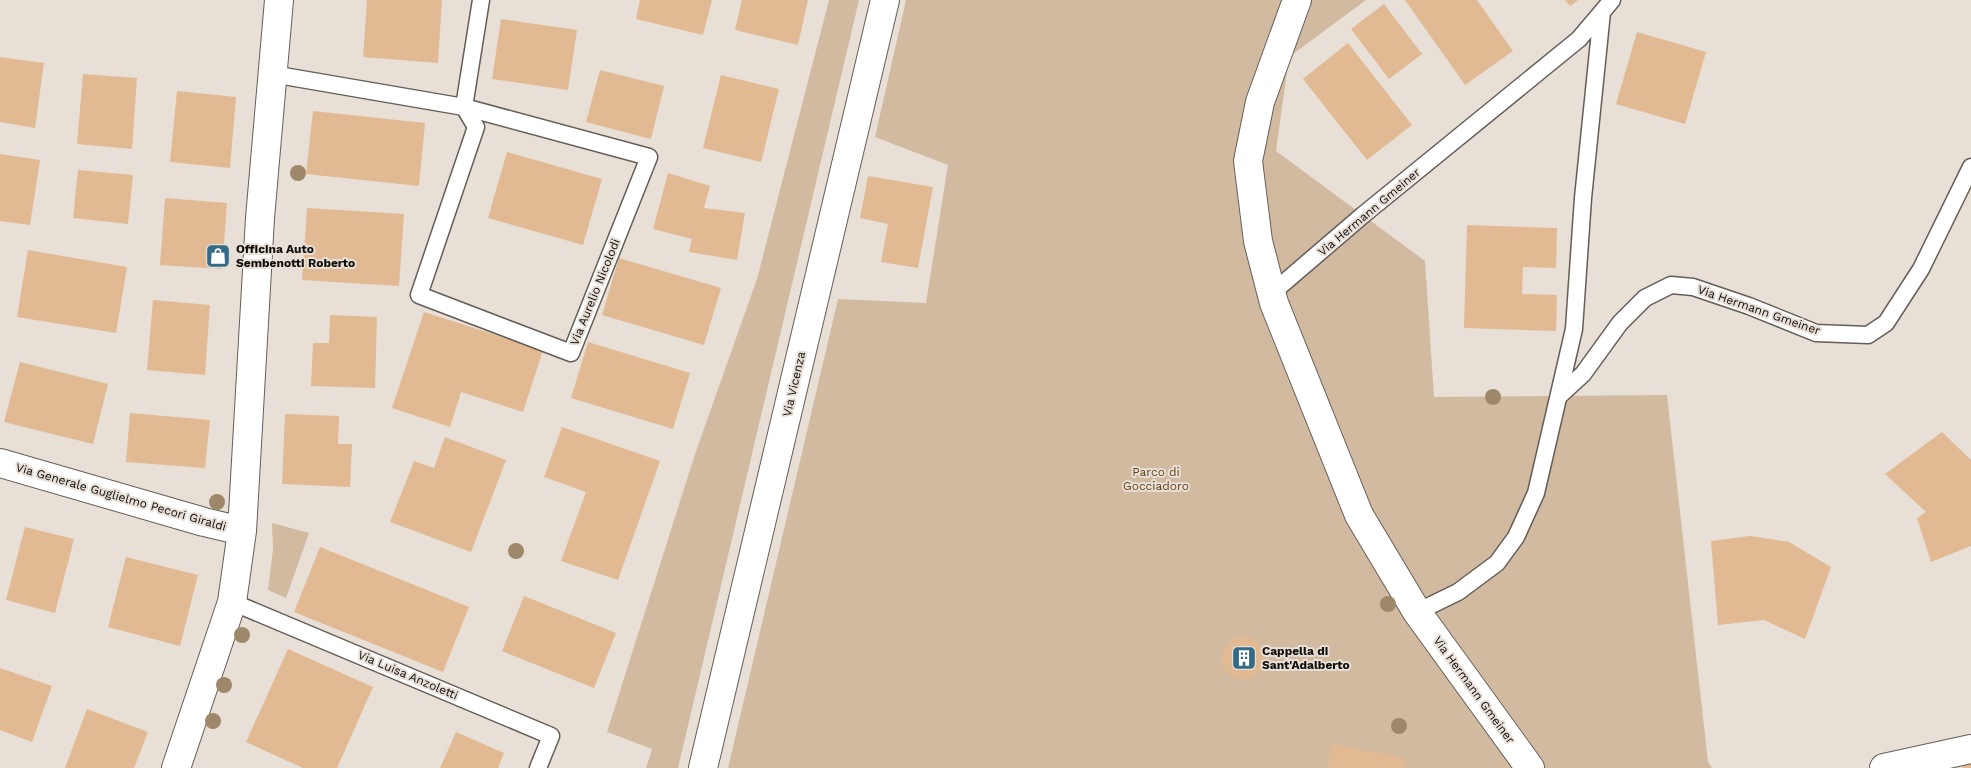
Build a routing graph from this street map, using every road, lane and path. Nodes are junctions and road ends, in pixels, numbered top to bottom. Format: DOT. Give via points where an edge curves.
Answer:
graph roads {
  1 [pos="279,0"];
  2 [pos="481,0"];
  3 [pos="885,0"];
  4 [pos="1297,0"];
  5 [pos="1607,6"];
  6 [pos="272,74"];
  7 [pos="464,107"];
  8 [pos="1971,168"];
  9 [pos="1272,293"];
  10 [pos="1559,396"];
  11 [pos="2,468"];
  12 [pos="242,531"];
  13 [pos="232,602"];
  14 [pos="1417,612"];
  15 [pos="1971,749"];
  16 [pos="176,768"];
  17 [pos="538,768"];
  18 [pos="703,768"];
  19 [pos="1530,768"];
  20 [pos="1884,768"];
  1 -- 6 [label="street"];
  2 -- 7 [label="lane"];
  3 -- 18 [label="street, Via Vicenza"];
  4 -- 9 [label="street, Via Hermann Gmeiner" via="1260,102 1248,161 1258,241"];
  5 -- 9 [label="lane, Via Hermann Gmeiner" via="1579,39"];
  5 -- 10 [label="lane, Via Hermann Gmeiner" via="1583,198 1574,329"];
  6 -- 7 [label="lane, Via Aurelio Nicolodi"];
  6 -- 12 [label="street" via="260,218"];
  7 -- 7 [label="lane, Via Aurelio Nicolodi" via="650,157 571,353 419,295 476,127"];
  8 -- 10 [label="lane, Via Hermann Gmeiner" via="1921,270 1886,323 1868,335 1816,333 1693,287 1671,285 1646,298 1620,323 1583,374"];
  9 -- 14 [label="street, Via Hermann Gmeiner" via="1359,515"];
  10 -- 14 [label="lane, Via Hermann Gmeiner" via="1536,493 1516,537 1497,563 1458,592"];
  11 -- 12 [label="street, Via Generale Guglielmo Pecori Giraldi"];
  12 -- 13 [label="street"];
  13 -- 16 [label="street"];
  13 -- 17 [label="lane, Via Luisa Anzoletti" via="551,736"];
  14 -- 19 [label="street, Via Hermann Gmeiner"];
  15 -- 20 [label="street"];
}
